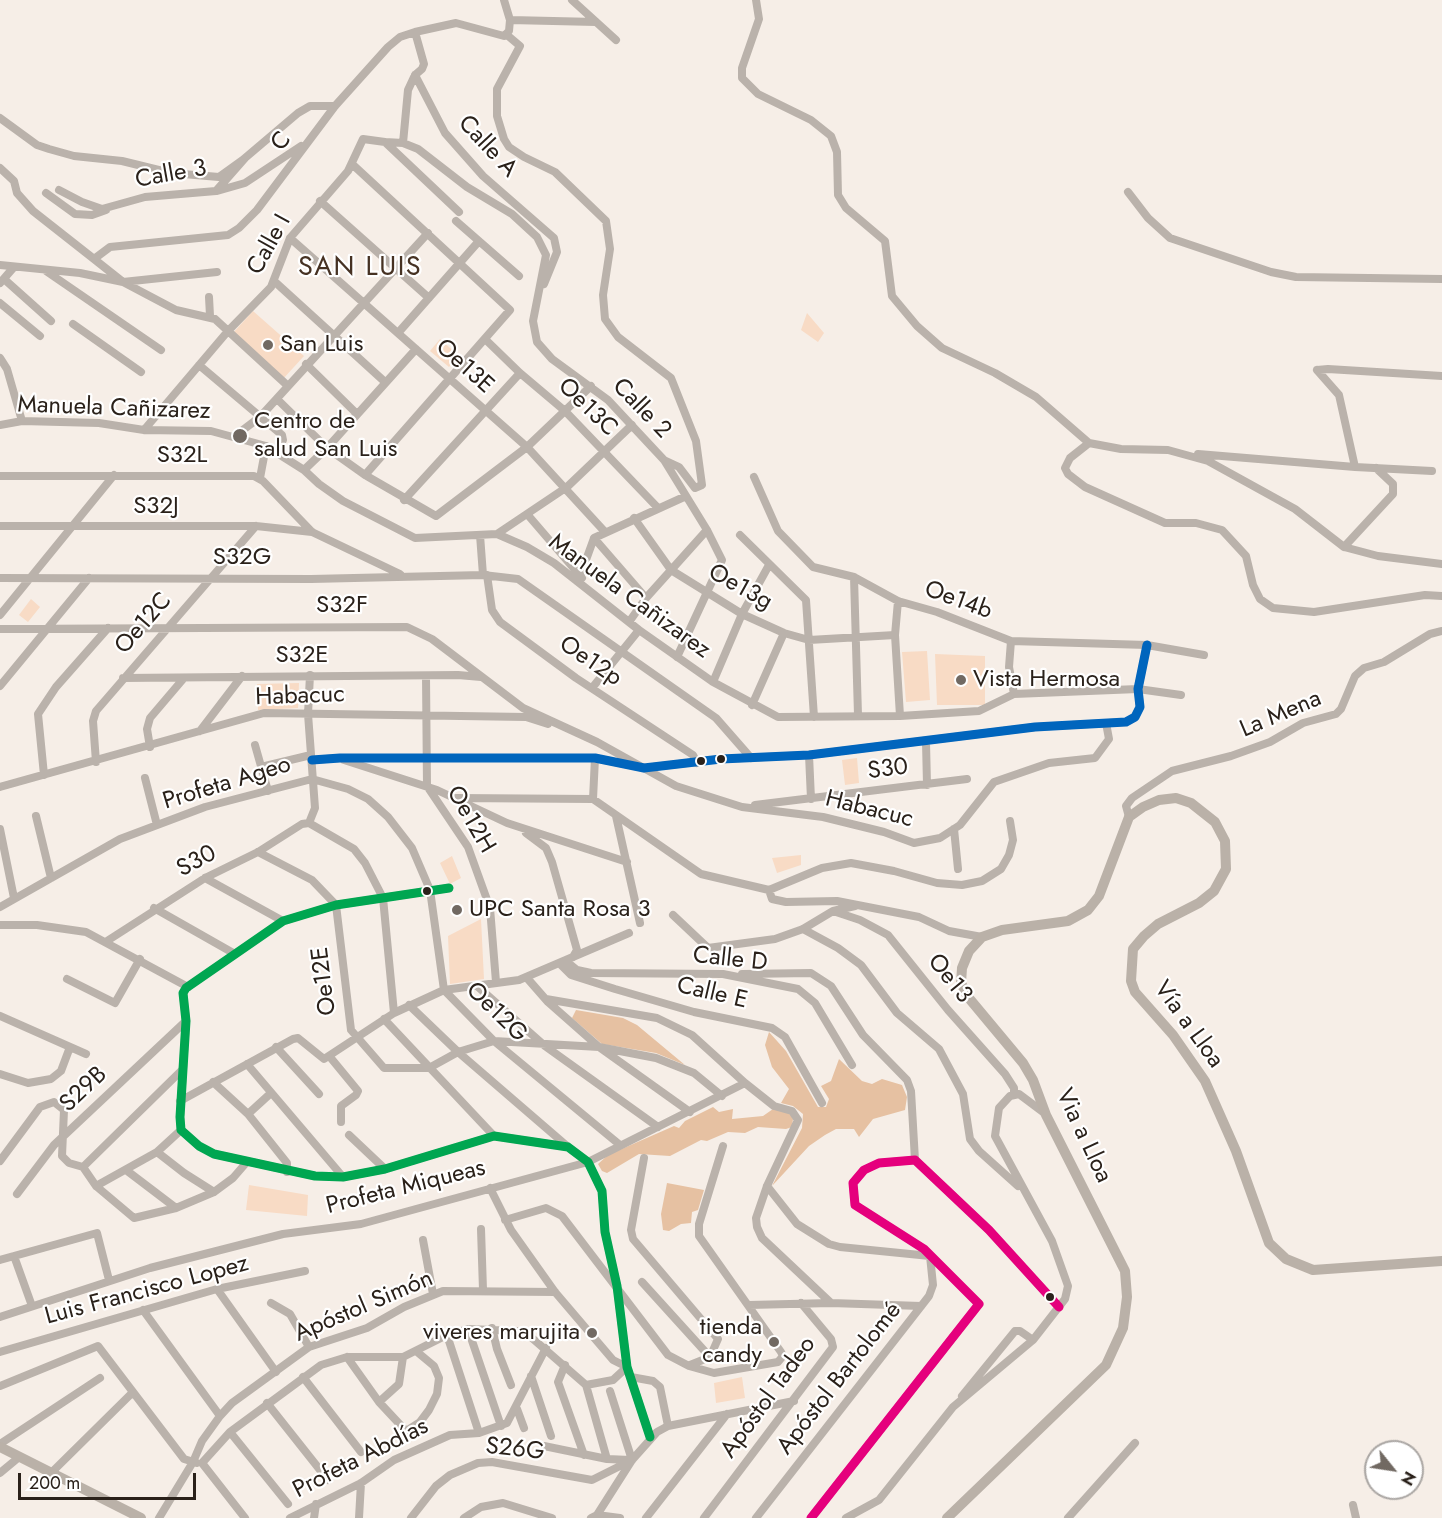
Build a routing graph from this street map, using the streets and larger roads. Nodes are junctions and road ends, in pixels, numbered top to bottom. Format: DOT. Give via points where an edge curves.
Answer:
graph roads {
  1 [pos="504,0"];
  2 [pos="572,0"];
  3 [pos="756,0"];
  4 [pos="510,20"];
  5 [pos="596,21"];
  6 [pos="415,32"];
  7 [pos="507,35"];
  8 [pos="616,39"];
  9 [pos="415,75"];
  10 [pos="335,106"];
  11 [pos="0,118"];
  12 [pos="385,141"];
  13 [pos="307,142"];
  14 [pos="403,143"];
  15 [pos="245,158"];
  16 [pos="352,164"];
  17 [pos="0,168"];
  18 [pos="59,190"];
  19 [pos="216,191"];
  20 [pos="1128,192"];
  21 [pos="46,193"];
  22 [pos="321,201"];
  23 [pos="110,207"];
  24 [pos="459,212"];
  25 [pos="456,221"];
  26 [pos="428,234"];
  27 [pos="291,238"];
  28 [pos="479,241"];
  29 [pos="94,259"];
  30 [pos="459,264"];
  31 [pos="0,265"];
  32 [pos="14,267"];
  33 [pos="396,269"];
  34 [pos="44,270"];
  35 [pos="217,272"];
  36 [pos="519,276"];
  37 [pos="1442,279"];
  38 [pos="2,281"];
  39 [pos="274,281"];
  40 [pos="123,282"];
  41 [pos="539,296"];
  42 [pos="209,297"];
  43 [pos="429,298"];
  44 [pos="0,303"];
  45 [pos="363,303"];
  46 [pos="210,316"];
  47 [pos="51,321"];
  48 [pos="73,324"];
  49 [pos="228,331"];
  50 [pos="398,333"];
  51 [pos="333,334"];
  52 [pos="40,336"];
  53 [pos="486,339"];
  54 [pos="416,349"];
  55 [pos="161,350"];
  56 [pos="0,358"];
  57 [pos="306,364"];
  58 [pos="199,365"];
  59 [pos="141,372"];
  60 [pos="520,373"];
  61 [pos="1442,376"];
  62 [pos="449,379"];
  63 [pos="385,382"];
  64 [pos="288,386"];
  65 [pos="591,386"];
  66 [pos="277,399"];
  67 [pos="485,411"];
  68 [pos="565,411"];
  69 [pos="356,413"];
  70 [pos="260,417"];
  71 [pos="22,421"];
  72 [pos="0,425"];
  73 [pos="632,425"];
  74 [pos="144,430"];
  75 [pos="235,436"];
  76 [pos="1089,443"];
  77 [pos="266,446"];
  78 [pos="526,447"];
  79 [pos="327,448"];
  80 [pos="276,451"];
  81 [pos="605,452"];
  82 [pos="1188,453"];
  83 [pos="664,460"];
  84 [pos="1354,467"];
  85 [pos="1376,468"];
  86 [pos="304,470"];
  87 [pos="1432,471"];
  88 [pos="114,475"];
  89 [pos="365,475"];
  90 [pos="0,476"];
  91 [pos="754,477"];
  92 [pos="260,478"];
  93 [pos="567,487"];
  94 [pos="684,496"];
  95 [pos="404,500"];
  96 [pos="658,508"];
  97 [pos="527,514"];
  98 [pos="634,518"];
  99 [pos="0,526"];
  100 [pos="256,526"];
  101 [pos="70,527"];
  102 [pos="707,530"];
  103 [pos="312,532"];
  104 [pos="605,532"];
  105 [pos="497,534"];
  106 [pos="480,535"];
  107 [pos="740,535"];
  108 [pos="594,538"];
  109 [pos="1344,547"];
  110 [pos="1442,564"];
  111 [pos="769,565"];
  112 [pos="671,570"];
  113 [pos="485,575"];
  114 [pos="403,576"];
  115 [pos="854,577"];
  116 [pos="0,578"];
  117 [pos="89,578"];
  118 [pos="211,578"];
  119 [pos="30,579"];
  120 [pos="580,580"];
  121 [pos="705,592"];
  122 [pos="1442,596"];
  123 [pos="646,598"];
  124 [pos="898,601"];
  125 [pos="742,614"];
  126 [pos="0,615"];
  127 [pos="629,622"];
  128 [pos="108,628"];
  129 [pos="168,628"];
  130 [pos="0,629"];
  131 [pos="47,629"];
  132 [pos="639,630"];
  133 [pos="1442,631"];
  134 [pos="784,633"];
  135 [pos="895,635"];
  136 [pos="856,639"];
  137 [pos="809,640"];
  138 [pos="1011,641"];
  139 [pos="1147,645"];
  140 [pos="623,652"];
  141 [pos="1204,655"];
  142 [pos="676,657"];
  143 [pos="310,675"];
  144 [pos="242,676"];
  145 [pos="426,676"];
  146 [pos="482,677"];
  147 [pos="123,678"];
  148 [pos="184,678"];
  149 [pos="713,682"];
  150 [pos="0,686"];
  151 [pos="592,688"];
  152 [pos="1138,689"];
  153 [pos="1014,694"];
  154 [pos="1181,695"];
  155 [pos="752,705"];
  156 [pos="309,714"];
  157 [pos="427,715"];
  158 [pos="858,715"];
  159 [pos="900,716"];
  160 [pos="814,717"];
  161 [pos="1106,723"];
  162 [pos="200,731"];
  163 [pos="572,732"];
  164 [pos="926,742"];
  165 [pos="255,745"];
  166 [pos="150,747"];
  167 [pos="809,755"];
  168 [pos="311,758"];
  169 [pos="340,758"];
  170 [pos="428,758"];
  171 [pos="595,758"];
  172 [pos="751,758"];
  173 [pos="96,762"];
  174 [pos="697,763"];
  175 [pos="261,767"];
  176 [pos="644,768"];
  177 [pos="44,775"];
  178 [pos="145,778"];
  179 [pos="312,779"];
  180 [pos="967,779"];
  181 [pos="927,785"];
  182 [pos="428,786"];
  183 [pos="0,787"];
  184 [pos="268,791"];
  185 [pos="456,798"];
  186 [pos="593,799"];
  187 [pos="811,799"];
  188 [pos="742,807"];
  189 [pos="36,816"];
  190 [pos="616,816"];
  191 [pos="1129,817"];
  192 [pos="1010,821"];
  193 [pos="309,823"];
  194 [pos="507,823"];
  195 [pos="157,825"];
  196 [pos="0,829"];
  197 [pos="954,829"];
  198 [pos="258,852"];
  199 [pos="627,862"];
  200 [pos="958,869"];
  201 [pos="51,878"];
  202 [pos="205,878"];
  203 [pos="449,888"];
  204 [pos="430,890"];
  205 [pos="769,890"];
  206 [pos="14,898"];
  207 [pos="382,898"];
  208 [pos="336,905"];
  209 [pos="859,905"];
  210 [pos="0,907"];
  211 [pos="154,908"];
  212 [pos="833,911"];
  213 [pos="673,915"];
  214 [pos="283,921"];
  215 [pos="640,923"];
  216 [pos="0,925"];
  217 [pos="803,929"];
  218 [pos="629,933"];
  219 [pos="982,937"];
  220 [pos="107,941"];
  221 [pos="235,954"];
  222 [pos="140,959"];
  223 [pos="567,961"];
  224 [pos="723,974"];
  225 [pos="527,978"];
  226 [pos="67,979"];
  227 [pos="496,982"];
  228 [pos="477,986"];
  229 [pos="188,987"];
  230 [pos="444,990"];
  231 [pos="546,999"];
  232 [pos="409,1005"];
  233 [pos="394,1013"];
  234 [pos="0,1016"];
  235 [pos="384,1020"];
  236 [pos="186,1021"];
  237 [pos="356,1039"];
  238 [pos="494,1041"];
  239 [pos="545,1046"];
  240 [pos="70,1047"];
  241 [pos="276,1047"];
  242 [pos="599,1047"];
  243 [pos="458,1052"];
  244 [pos="86,1054"];
  245 [pos="330,1057"];
  246 [pos="247,1064"];
  247 [pos="852,1065"];
  248 [pos="429,1068"];
  249 [pos="182,1070"];
  250 [pos="0,1074"];
  251 [pos="213,1082"];
  252 [pos="745,1083"];
  253 [pos="271,1093"];
  254 [pos="319,1094"];
  255 [pos="1014,1094"];
  256 [pos="722,1096"];
  257 [pos="180,1101"];
  258 [pos="822,1103"];
  259 [pos="690,1112"];
  260 [pos="248,1114"];
  261 [pos="1046,1115"];
  262 [pos="341,1122"];
  263 [pos="658,1127"];
  264 [pos="181,1130"];
  265 [pos="350,1135"];
  266 [pos="494,1136"];
  267 [pos="63,1137"];
  268 [pos="620,1145"];
  269 [pos="723,1146"];
  270 [pos="568,1147"];
  271 [pos="157,1152"];
  272 [pos="644,1158"];
  273 [pos="915,1160"];
  274 [pos="0,1161"];
  275 [pos="588,1162"];
  276 [pos="246,1163"];
  277 [pos="83,1167"];
  278 [pos="385,1168"];
  279 [pos="126,1170"];
  280 [pos="287,1172"];
  281 [pos="343,1177"];
  282 [pos="96,1186"];
  283 [pos="767,1186"];
  284 [pos="490,1188"];
  285 [pos="1024,1191"];
  286 [pos="214,1192"];
  287 [pos="17,1194"];
  288 [pos="176,1208"];
  289 [pos="505,1220"];
  290 [pos="481,1229"];
  291 [pos="423,1240"];
  292 [pos="14,1256"];
  293 [pos="930,1256"];
  294 [pos="0,1260"];
  295 [pos="1442,1261"];
  296 [pos="305,1271"];
  297 [pos="109,1280"];
  298 [pos="642,1282"];
  299 [pos="617,1286"];
  300 [pos="217,1289"];
  301 [pos="483,1290"];
  302 [pos="555,1292"];
  303 [pos="433,1294"];
  304 [pos="271,1303"];
  305 [pos="801,1303"];
  306 [pos="831,1303"];
  307 [pos="749,1305"];
  308 [pos="32,1306"];
  309 [pos="921,1306"];
  310 [pos="1059,1307"];
  311 [pos="144,1310"];
  312 [pos="0,1317"];
  313 [pos="492,1328"];
  314 [pos="468,1329"];
  315 [pos="447,1335"];
  316 [pos="1033,1340"];
  317 [pos="309,1347"];
  318 [pos="546,1348"];
  319 [pos="416,1351"];
  320 [pos="0,1352"];
  321 [pos="347,1357"];
  322 [pos="403,1357"];
  323 [pos="710,1357"];
  324 [pos="565,1365"];
  325 [pos="689,1366"];
  326 [pos="627,1367"];
  327 [pos="276,1372"];
  328 [pos="531,1376"];
  329 [pos="303,1377"];
  330 [pos="631,1377"];
  331 [pos="100,1378"];
  332 [pos="511,1385"];
  333 [pos="586,1385"];
  334 [pos="0,1386"];
  335 [pos="610,1391"];
  336 [pos="132,1392"];
  337 [pos="794,1401"];
  338 [pos="379,1402"];
  339 [pos="267,1403"];
  340 [pos="953,1407"];
  341 [pos="517,1409"];
  342 [pos="727,1414"];
  343 [pos="220,1416"];
  344 [pos="501,1426"];
  345 [pos="668,1426"];
  346 [pos="524,1428"];
  347 [pos="230,1432"];
  348 [pos="479,1433"];
  349 [pos="551,1436"];
  350 [pos="651,1437"];
  351 [pos="1135,1443"];
  352 [pos="0,1446"];
  353 [pos="544,1446"];
  354 [pos="361,1452"];
  355 [pos="584,1455"];
  356 [pos="18,1458"];
  357 [pos="607,1459"];
  358 [pos="632,1460"];
  359 [pos="197,1463"];
  360 [pos="0,1473"];
  361 [pos="50,1474"];
  362 [pos="328,1480"];
  363 [pos="361,1483"];
  364 [pos="288,1504"];
  365 [pos="316,1504"];
  366 [pos="1353,1505"];
  367 [pos="124,1515"];
  368 [pos="594,1516"];
  369 [pos="141,1518"];
  370 [pos="159,1518"];
  371 [pos="245,1518"];
  372 [pos="290,1518"];
  373 [pos="314,1518"];
  374 [pos="359,1518"];
  375 [pos="411,1518"];
  376 [pos="464,1518"];
  377 [pos="552,1518"];
  378 [pos="620,1518"];
  379 [pos="646,1518"];
  380 [pos="704,1518"];
  381 [pos="756,1518"];
  382 [pos="811,1518"];
  383 [pos="846,1518"];
  384 [pos="947,1518"];
  385 [pos="1068,1518"];
  386 [pos="1356,1518"];
  1 -- 4 [label="street"];
  2 -- 5 [label="street"];
  3 -- 76 [label="street" via="759,19 742,78 758,94 811,120 831,136 837,152 838,195 846,208 885,241 892,296 942,348 1036,397"];
  4 -- 5 [label="street"];
  4 -- 7 [label="street"];
  5 -- 8 [label="street"];
  6 -- 7 [label="street, C" via="462,23 496,36"];
  6 -- 9 [label="street" via="424,64"];
  6 -- 10 [label="street, C" via="388,47"];
  7 -- 83 [label="street" via="519,46 497,89 497,116 504,139 524,157 555,172 606,221 610,249 602,304 605,319 618,337 671,378 696,441 702,485 695,488 679,467"];
  9 -- 14 [label="street" via="408,90"];
  9 -- 41 [label="street, Calle A" via="445,133 483,176 556,241 556,258"];
  10 -- 13 [label="street, C"];
  10 -- 15 [label="street, Calle 3" via="310,106"];
  11 -- 15 [label="street" via="37,145 49,149 74,156 122,160 171,173 219,177"];
  12 -- 14 [label="street"];
  12 -- 16 [label="street, Calle I" via="363,139"];
  12 -- 24 [label="street"];
  13 -- 19 [label="street" via="245,183"];
  13 -- 29 [label="street, C" via="257,210 228,235 110,247"];
  14 -- 41 [label="street" via="418,149 467,187 512,214 537,237 546,255"];
  15 -- 19 [label="street, Calle 3"];
  16 -- 22 [label="street, Calle I"];
  16 -- 26 [label="street"];
  17 -- 29 [label="street" via="33,211"];
  18 -- 23 [label="street, Calle 3" via="92,206"];
  19 -- 23 [label="street, Calle 3" via="145,197"];
  20 -- 37 [label="street" via="1170,238 1244,265 1296,277"];
  21 -- 23 [label="street" via="75,214 103,213"];
  22 -- 27 [label="street, Calle I"];
  22 -- 33 [label="street"];
  25 -- 28 [label="street"];
  26 -- 30 [label="street"];
  26 -- 33 [label="street"];
  27 -- 39 [label="street, Calle I"];
  27 -- 45 [label="street, Oe13E"];
  28 -- 30 [label="street"];
  28 -- 36 [label="street"];
  29 -- 40 [label="street"];
  30 -- 43 [label="street"];
  30 -- 53 [label="street" via="509,307 508,315"];
  31 -- 32 [label="street"];
  32 -- 34 [label="street"];
  32 -- 38 [label="street"];
  33 -- 43 [label="street"];
  33 -- 45 [label="street"];
  34 -- 40 [label="street"];
  34 -- 55 [label="street"];
  35 -- 40 [label="street"];
  38 -- 47 [label="street"];
  39 -- 49 [label="street, Calle I"];
  39 -- 51 [label="street"];
  40 -- 46 [label="street" via="180,312"];
  41 -- 65 [label="street, Calle 2" via="533,321 537,342"];
  42 -- 46 [label="street"];
  43 -- 50 [label="street"];
  44 -- 52 [label="street"];
  45 -- 50 [label="street, Oe13E"];
  45 -- 51 [label="street"];
  46 -- 49 [label="street"];
  48 -- 59 [label="street"];
  49 -- 58 [label="street, Calle I"];
  49 -- 64 [label="street"];
  50 -- 54 [label="street, Oe13E"];
  51 -- 57 [label="street"];
  51 -- 63 [label="street"];
  53 -- 60 [label="street, Oe13C"];
  53 -- 62 [label="street"];
  54 -- 62 [label="street, Oe13E"];
  54 -- 63 [label="street"];
  56 -- 71 [label="street"];
  57 -- 64 [label="street"];
  57 -- 69 [label="street"];
  58 -- 70 [label="street"];
  58 -- 74 [label="street, Calle I"];
  60 -- 67 [label="street"];
  60 -- 68 [label="street, Oe13C"];
  61 -- 84 [label="street" via="1317,370 1339,395"];
  62 -- 67 [label="street, Oe13E"];
  62 -- 89 [label="street"];
  63 -- 69 [label="street"];
  64 -- 66 [label="street"];
  65 -- 68 [label="street"];
  65 -- 73 [label="street, Calle 2"];
  66 -- 70 [label="street"];
  66 -- 79 [label="street"];
  67 -- 78 [label="street, Oe13E"];
  67 -- 95 [label="street"];
  68 -- 78 [label="street"];
  68 -- 81 [label="street, Oe13C"];
  69 -- 79 [label="street"];
  70 -- 75 [label="street"];
  70 -- 80 [label="street" via="284,437"];
  71 -- 72 [label="street, Manuela Cañizarez"];
  71 -- 74 [label="street, Manuela Cañizarez" via="99,423"];
  73 -- 81 [label="street"];
  73 -- 83 [label="street, Calle 2"];
  74 -- 75 [label="street, Manuela Cañizarez" via="211,430"];
  75 -- 77 [label="street, Manuela Cañizarez"];
  76 -- 82 [label="street"];
  76 -- 122 [label="street" via="1070,458 1065,468 1068,474 1085,487 1165,523 1196,523 1222,530 1246,556 1260,599 1273,608 1314,612 1425,595"];
  77 -- 80 [label="street, Manuela Cañizarez"];
  77 -- 92 [label="street"];
  78 -- 93 [label="street, Oe13E"];
  78 -- 95 [label="street" via="436,516"];
  79 -- 86 [label="street"];
  79 -- 89 [label="street"];
  80 -- 86 [label="street, Manuela Cañizarez"];
  81 -- 93 [label="street"];
  81 -- 96 [label="street, Oe13C"];
  82 -- 84 [label="street"];
  82 -- 109 [label="street" via="1269,493"];
  83 -- 94 [label="street, Calle 2"];
  84 -- 85 [label="street"];
  85 -- 87 [label="street"];
  85 -- 109 [label="street" via="1393,484 1394,494"];
  86 -- 106 [label="street, Manuela Cañizarez" via="343,501 415,538"];
  88 -- 90 [label="street, S32L"];
  88 -- 92 [label="street, S32L"];
  88 -- 101 [label="street"];
  89 -- 95 [label="street"];
  91 -- 115 [label="street, Oe14b" via="778,531 813,567"];
  92 -- 103 [label="street"];
  93 -- 97 [label="street"];
  93 -- 104 [label="street, Oe13E"];
  94 -- 96 [label="street"];
  94 -- 102 [label="street, Calle 2"];
  96 -- 98 [label="street"];
  97 -- 105 [label="street"];
  97 -- 120 [label="street"];
  98 -- 104 [label="street"];
  98 -- 112 [label="street, Oe13g"];
  99 -- 101 [label="street, S32J"];
  100 -- 101 [label="street, S32J"];
  100 -- 103 [label="street, S32J"];
  100 -- 118 [label="street, Oe12C"];
  101 -- 119 [label="street"];
  102 -- 112 [label="street"];
  102 -- 121 [label="street, Calle 2" via="722,560"];
  103 -- 114 [label="street"];
  104 -- 108 [label="street"];
  105 -- 106 [label="street, Manuela Cañizarez"];
  105 -- 120 [label="street, Manuela Cañizarez" via="527,547"];
  106 -- 113 [label="street, Oe12p"];
  107 -- 111 [label="street"];
  108 -- 120 [label="street"];
  108 -- 123 [label="street"];
  109 -- 110 [label="street" via="1378,556"];
  111 -- 125 [label="street"];
  111 -- 137 [label="street" via="806,600"];
  112 -- 121 [label="street, Oe13g"];
  112 -- 123 [label="street"];
  113 -- 114 [label="street, S32G"];
  113 -- 140 [label="street, S32G" via="527,583"];
  113 -- 151 [label="street, Oe12p" via="492,610 500,621"];
  114 -- 118 [label="street, S32G"];
  115 -- 124 [label="street, Oe14b"];
  115 -- 136 [label="street"];
  116 -- 119 [label="street, S32G"];
  117 -- 118 [label="street, S32G"];
  117 -- 119 [label="street, S32G"];
  117 -- 131 [label="street"];
  118 -- 129 [label="street, Oe12C"];
  119 -- 126 [label="street"];
  120 -- 127 [label="street, Manuela Cañizarez"];
  121 -- 125 [label="street, Oe13g"];
  121 -- 142 [label="street"];
  123 -- 127 [label="street"];
  124 -- 135 [label="street"];
  124 -- 138 [label="street, Oe14b"];
  125 -- 134 [label="street, Oe13g"];
  125 -- 149 [label="street"];
  127 -- 132 [label="street, Manuela Cañizarez"];
  128 -- 129 [label="street, S32F"];
  128 -- 131 [label="street, S32F"];
  128 -- 177 [label="street" via="56,687 38,714"];
  129 -- 146 [label="street, S32F" via="407,627 427,636"];
  129 -- 147 [label="street, Oe12C"];
  130 -- 131 [label="street, S32F"];
  131 -- 150 [label="street"];
  132 -- 140 [label="street"];
  132 -- 142 [label="street, Manuela Cañizarez"];
  133 -- 191 [label="street, La Mena" via="1430,634 1384,662 1364,668 1355,676 1336,714 1303,723 1270,742 1231,756 1172,771 1132,798 1126,806"];
  134 -- 137 [label="street, Oe13g"];
  134 -- 155 [label="street"];
  135 -- 136 [label="street, Oe13g"];
  135 -- 159 [label="street"];
  136 -- 137 [label="street, Oe13g"];
  136 -- 158 [label="street"];
  137 -- 160 [label="street"];
  138 -- 139 [label="street, Oe14b"];
  138 -- 153 [label="street" via="1009,667"];
  139 -- 141 [label="street, Oe14b"];
  139 -- 152 [label="street"];
  140 -- 151 [label="street"];
  140 -- 172 [label="street, S32G" via="716,718"];
  142 -- 149 [label="street, Manuela Cañizarez"];
  143 -- 144 [label="street, S32E"];
  143 -- 145 [label="street, S32E"];
  143 -- 156 [label="street"];
  144 -- 148 [label="street, S32E"];
  144 -- 162 [label="street"];
  145 -- 146 [label="street, S32E"];
  145 -- 157 [label="street, Oe12H"];
  146 -- 163 [label="street, S32F" via="524,708"];
  147 -- 148 [label="street, S32E"];
  147 -- 173 [label="street, Oe12C" via="94,716"];
  148 -- 166 [label="street" via="150,718"];
  149 -- 155 [label="street, Manuela Cañizarez"];
  151 -- 174 [label="street, Oe12p" via="693,755"];
  152 -- 153 [label="street, Manuela Cañizarez"];
  152 -- 154 [label="street, Manuela Cañizarez"];
  152 -- 161 [label="street, Profeta Ageo" via="1140,706 1131,719"];
  153 -- 159 [label="street, Manuela Cañizarez" via="979,711"];
  155 -- 160 [label="street, Manuela Cañizarez" via="778,717"];
  156 -- 157 [label="street, Habacuc"];
  156 -- 162 [label="street, Habacuc" via="264,713"];
  156 -- 168 [label="street"];
  157 -- 163 [label="street, Habacuc" via="526,717"];
  157 -- 170 [label="street, Oe12H"];
  158 -- 159 [label="street, Manuela Cañizarez"];
  158 -- 160 [label="street, Manuela Cañizarez"];
  161 -- 164 [label="street, Profeta Ageo" via="1035,727"];
  161 -- 197 [label="street, Habacuc" via="1110,739 1095,758 1049,763 994,782"];
  162 -- 166 [label="street, Habacuc"];
  163 -- 176 [label="street, S32F"];
  164 -- 167 [label="street, Profeta Ageo"];
  164 -- 181 [label="street"];
  165 -- 175 [label="street"];
  166 -- 173 [label="street, Habacuc"];
  167 -- 172 [label="street, Profeta Ageo"];
  167 -- 187 [label="street"];
  168 -- 169 [label="street, Profeta Ageo"];
  168 -- 175 [label="street"];
  168 -- 179 [label="street, Profeta Ageo"];
  169 -- 170 [label="street, Profeta Ageo"];
  169 -- 182 [label="street"];
  170 -- 171 [label="street, Profeta Ageo"];
  170 -- 182 [label="street, Oe12H"];
  171 -- 176 [label="street, Profeta Ageo"];
  171 -- 186 [label="street"];
  172 -- 174 [label="street, Profeta Ageo"];
  173 -- 177 [label="street, Habacuc"];
  174 -- 176 [label="street, Profeta Ageo"];
  175 -- 184 [label="street"];
  176 -- 188 [label="street, Habacuc" via="676,786"];
  177 -- 183 [label="street, Habacuc"];
  178 -- 195 [label="street"];
  179 -- 184 [label="street, Profeta Ageo"];
  179 -- 193 [label="street" via="315,810"];
  179 -- 204 [label="street, Oe12G" via="358,794 379,808 412,848"];
  180 -- 181 [label="street, S30"];
  181 -- 187 [label="street, S30"];
  182 -- 185 [label="street"];
  182 -- 227 [label="street, Oe12H" via="468,846 490,908"];
  184 -- 195 [label="street, Profeta Ageo" via="205,807"];
  185 -- 186 [label="street"];
  185 -- 194 [label="street"];
  186 -- 190 [label="street"];
  187 -- 188 [label="street, S30"];
  188 -- 197 [label="street, Habacuc" via="823,818 914,843 940,838"];
  189 -- 201 [label="street"];
  190 -- 199 [label="street"];
  190 -- 205 [label="street" via="701,874"];
  191 -- 219 [label="street" via="1103,887 1088,910 1068,921 1002,930"];
  191 -- 295 [label="street, Vía a Lloa" via="1159,800 1176,798 1207,814 1225,841 1226,869 1214,891 1144,936 1133,949 1131,981 1135,992 1173,1035 1205,1081 1236,1151 1269,1243 1286,1259 1313,1270"];
  192 -- 205 [label="street" via="1013,840 1009,855 1001,869 982,881 962,885 937,883 851,863 822,868"];
  193 -- 198 [label="street, S30"];
  193 -- 207 [label="street" via="354,849"];
  194 -- 199 [label="street"];
  194 -- 223 [label="street" via="546,848 558,877 577,950"];
  195 -- 201 [label="street, Profeta Ageo" via="120,839"];
  196 -- 206 [label="street"];
  197 -- 200 [label="street"];
  198 -- 202 [label="street, S30"];
  198 -- 208 [label="street" via="312,880"];
  199 -- 215 [label="street"];
  201 -- 206 [label="street, Profeta Ageo"];
  202 -- 211 [label="street, S30"];
  202 -- 214 [label="street"];
  203 -- 204 [label="street"];
  204 -- 207 [label="street"];
  204 -- 230 [label="street, Oe12G"];
  205 -- 209 [label="street" via="772,899 786,902 837,901"];
  206 -- 210 [label="street, Profeta Ageo"];
  207 -- 208 [label="street"];
  207 -- 233 [label="street"];
  208 -- 214 [label="street"];
  208 -- 237 [label="street, Oe12E" via="351,1030"];
  209 -- 212 [label="street"];
  209 -- 219 [label="street" via="919,918 949,932"];
  211 -- 220 [label="street, S30"];
  211 -- 221 [label="street"];
  212 -- 217 [label="street"];
  212 -- 255 [label="street, Oe13" via="888,935 1005,1074"];
  213 -- 217 [label="street" via="708,948 775,939"];
  214 -- 221 [label="street"];
  216 -- 220 [label="street" via="77,930"];
  217 -- 285 [label="street" via="861,965 897,1013 939,1050 963,1094 970,1139"];
  218 -- 223 [label="street"];
  219 -- 261 [label="street, Via a Lloa" via="965,959 961,975 964,990 1029,1071"];
  220 -- 222 [label="street"];
  221 -- 229 [label="street"];
  222 -- 226 [label="street" via="115,1003"];
  222 -- 229 [label="street"];
  223 -- 224 [label="street, Calle D" via="577,970 591,973"];
  223 -- 225 [label="street"];
  223 -- 258 [label="street, Calle E" via="571,975 694,1012 778,1032 785,1037"];
  224 -- 247 [label="street, Calle D" via="798,989 809,996"];
  224 -- 273 [label="street" via="811,973 831,986 863,1035 907,1080"];
  225 -- 227 [label="street"];
  225 -- 231 [label="street"];
  227 -- 228 [label="street"];
  228 -- 230 [label="street"];
  228 -- 239 [label="street"];
  229 -- 236 [label="street" via="183,993"];
  230 -- 232 [label="street"];
  230 -- 238 [label="street, Oe12G"];
  231 -- 242 [label="street"];
  231 -- 252 [label="street" via="657,1018 692,1035"];
  232 -- 233 [label="street"];
  232 -- 243 [label="street"];
  233 -- 235 [label="street"];
  234 -- 240 [label="street"];
  235 -- 237 [label="street"];
  235 -- 248 [label="street"];
  236 -- 249 [label="street"];
  236 -- 267 [label="street, S29B"];
  237 -- 245 [label="street"];
  237 -- 248 [label="street" via="384,1068"];
  238 -- 239 [label="street"];
  238 -- 243 [label="street"];
  238 -- 268 [label="street, Oe12G"];
  239 -- 242 [label="street"];
  239 -- 263 [label="street"];
  240 -- 244 [label="street"];
  240 -- 250 [label="street" via="61,1071 51,1079 28,1083"];
  241 -- 245 [label="street" via="298,1038 319,1057"];
  241 -- 246 [label="street"];
  241 -- 254 [label="street"];
  242 -- 256 [label="street" via="656,1058 694,1073"];
  242 -- 259 [label="street"];
  243 -- 248 [label="street"];
  243 -- 270 [label="street"];
  245 -- 262 [label="street" via="358,1091 341,1106"];
  246 -- 251 [label="street"];
  246 -- 253 [label="street"];
  248 -- 266 [label="street"];
  249 -- 257 [label="street"];
  249 -- 277 [label="street"];
  251 -- 257 [label="street"];
  251 -- 260 [label="street"];
  252 -- 256 [label="street, Profeta Miqueas"];
  252 -- 283 [label="street" via="774,1106 792,1111 798,1120"];
  253 -- 260 [label="street"];
  253 -- 281 [label="street"];
  255 -- 261 [label="street" via="1029,1099"];
  255 -- 285 [label="street" via="999,1108 995,1136"];
  256 -- 259 [label="street, Profeta Miqueas"];
  257 -- 264 [label="street"];
  259 -- 263 [label="street, Profeta Miqueas"];
  260 -- 280 [label="street" via="287,1163"];
  261 -- 384 [label="street, Via a Lloa" via="1125,1271 1123,1328 1106,1365"];
  263 -- 268 [label="street, Profeta Miqueas"];
  264 -- 271 [label="street"];
  264 -- 276 [label="street" via="214,1154"];
  265 -- 278 [label="street"];
  266 -- 270 [label="street"];
  266 -- 278 [label="street"];
  267 -- 274 [label="street" via="64,1110 59,1103 49,1102 40,1107"];
  267 -- 277 [label="street" via="61,1152 65,1160"];
  267 -- 287 [label="street, S29B"];
  268 -- 275 [label="street, Profeta Miqueas"];
  269 -- 307 [label="street" via="698,1231"];
  270 -- 275 [label="street"];
  271 -- 279 [label="street"];
  271 -- 286 [label="street"];
  272 -- 323 [label="street" via="631,1230 633,1239 716,1334 717,1345"];
  273 -- 293 [label="street" via="879,1163 864,1170 853,1183 853,1201"];
  273 -- 310 [label="street" via="989,1230"];
  275 -- 284 [label="street, Profeta Miqueas"];
  275 -- 299 [label="street" via="602,1191 605,1232"];
  276 -- 280 [label="street"];
  276 -- 286 [label="street"];
  277 -- 282 [label="street"];
  278 -- 281 [label="street"];
  279 -- 282 [label="street"];
  279 -- 288 [label="street"];
  280 -- 281 [label="street"];
  282 -- 288 [label="street" via="134,1218"];
  283 -- 293 [label="street" via="797,1224 829,1244"];
  283 -- 306 [label="street" via="756,1218 762,1238"];
  284 -- 289 [label="street"];
  284 -- 297 [label="street, Profeta Miqueas" via="360,1224 283,1234"];
  285 -- 310 [label="street" via="1052,1241 1068,1286"];
  286 -- 288 [label="street"];
  289 -- 299 [label="street" via="546,1208 558,1212"];
  289 -- 302 [label="street"];
  290 -- 301 [label="street"];
  291 -- 303 [label="street"];
  292 -- 294 [label="street"];
  292 -- 297 [label="street" via="98,1233"];
  292 -- 308 [label="street"];
  293 -- 309 [label="street, Apóstol Bartolomé" via="933,1285"];
  293 -- 382 [label="street" via="978,1302 975,1311"];
  296 -- 300 [label="street, Luis Francisco Lopez"];
  297 -- 308 [label="street, Profeta Miqueas"];
  298 -- 323 [label="street"];
  299 -- 325 [label="street" via="668,1355"];
  299 -- 326 [label="street"];
  300 -- 311 [label="street, Luis Francisco Lopez"];
  300 -- 327 [label="street"];
  301 -- 302 [label="street, Apóstol Simón"];
  301 -- 303 [label="street, Apóstol Simón"];
  302 -- 326 [label="street" via="613,1360"];
  303 -- 317 [label="street, Apóstol Simón" via="367,1328"];
  304 -- 317 [label="street" via="290,1314"];
  305 -- 306 [label="street"];
  305 -- 307 [label="street"];
  305 -- 337 [label="street, Apóstol Tadeo" via="833,1342"];
  306 -- 309 [label="street"];
  307 -- 325 [label="street" via="781,1352 781,1360 714,1372"];
  308 -- 312 [label="street, Profeta Miqueas"];
  309 -- 381 [label="street, Apóstol Bartolomé"];
  310 -- 316 [label="street"];
  311 -- 320 [label="street, Luis Francisco Lopez"];
  311 -- 343 [label="street"];
  313 -- 314 [label="street"];
  313 -- 318 [label="street" via="518,1331"];
  313 -- 332 [label="street"];
  314 -- 315 [label="street"];
  314 -- 344 [label="street"];
  315 -- 319 [label="street"];
  315 -- 348 [label="street"];
  316 -- 340 [label="street"];
  316 -- 340 [label="street" via="1015,1330"];
  317 -- 327 [label="street, Apóstol Simón"];
  318 -- 324 [label="street"];
  318 -- 328 [label="street, Profeta Abdías"];
  319 -- 322 [label="street"];
  319 -- 338 [label="street" via="438,1372 437,1394 429,1410 420,1422 405,1431"];
  321 -- 322 [label="street"];
  321 -- 329 [label="street" via="321,1365"];
  321 -- 338 [label="street"];
  322 -- 338 [label="street" via="399,1384"];
  323 -- 325 [label="street"];
  324 -- 333 [label="street"];
  324 -- 355 [label="street" via="558,1382"];
  326 -- 330 [label="street"];
  326 -- 333 [label="street" via="613,1380"];
  327 -- 343 [label="street, Apóstol Simón"];
  328 -- 341 [label="street, Profeta Abdías"];
  328 -- 349 [label="street"];
  329 -- 339 [label="street"];
  329 -- 354 [label="street"];
  330 -- 345 [label="street" via="653,1381 660,1387"];
  330 -- 350 [label="street"];
  331 -- 352 [label="street"];
  333 -- 357 [label="street"];
  334 -- 336 [label="street" via="95,1346 102,1348"];
  335 -- 358 [label="street"];
  336 -- 359 [label="street" via="184,1459"];
  336 -- 361 [label="street"];
  337 -- 342 [label="street"];
  337 -- 380 [label="street, Apóstol Tadeo"];
  339 -- 347 [label="street"];
  339 -- 362 [label="street"];
  340 -- 383 [label="street" via="879,1500"];
  341 -- 344 [label="street, Profeta Abdías"];
  341 -- 346 [label="street"];
  342 -- 345 [label="street"];
  342 -- 379 [label="street"];
  343 -- 359 [label="street, Apóstol Simón" via="202,1441"];
  344 -- 348 [label="street, Profeta Abdías"];
  345 -- 350 [label="street"];
  347 -- 359 [label="street"];
  347 -- 364 [label="street"];
  348 -- 363 [label="street, Profeta Abdías" via="450,1435 394,1460"];
  350 -- 358 [label="street"];
  351 -- 385 [label="street"];
  352 -- 356 [label="street"];
  353 -- 355 [label="street"];
  355 -- 357 [label="street"];
  356 -- 360 [label="street"];
  356 -- 361 [label="street"];
  357 -- 358 [label="street"];
  358 -- 368 [label="street"];
  358 -- 375 [label="street, S26G" via="592,1480 492,1462 478,1463 436,1486"];
  359 -- 370 [label="street, Apóstol Simón"];
  359 -- 371 [label="street"];
  361 -- 367 [label="street"];
  363 -- 365 [label="street, Profeta Abdías"];
  363 -- 374 [label="street"];
  365 -- 372 [label="street, Profeta Abdías"];
  365 -- 373 [label="street"];
  366 -- 386 [label="street"];
  367 -- 369 [label="street"];
  368 -- 378 [label="street"];
  376 -- 377 [label="street" via="493,1503 514,1505"];
}
